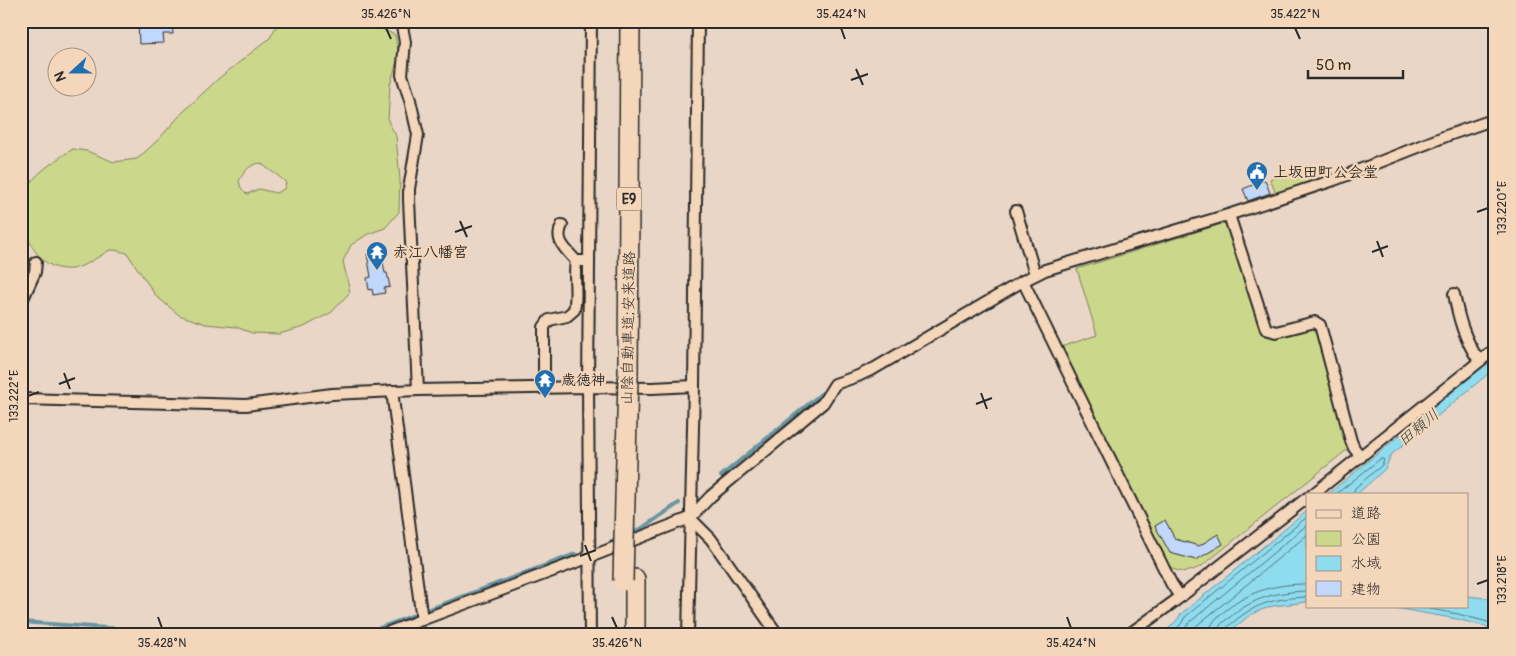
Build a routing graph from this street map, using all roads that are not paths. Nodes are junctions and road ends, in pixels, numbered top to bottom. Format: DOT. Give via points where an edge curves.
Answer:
graph roads {
  1 [pos="401,21"];
  2 [pos="591,21"];
  3 [pos="630,21"];
  4 [pos="640,21"];
  5 [pos="698,21"];
  6 [pos="1495,119"];
  7 [pos="1016,211"];
  8 [pos="1229,215"];
  9 [pos="562,224"];
  10 [pos="576,261"];
  11 [pos="36,262"];
  12 [pos="589,262"];
  13 [pos="1035,274"];
  14 [pos="1022,281"];
  15 [pos="1454,294"];
  16 [pos="21,303"];
  17 [pos="1495,349"];
  18 [pos="1479,361"];
  19 [pos="632,377"];
  20 [pos="694,386"];
  21 [pos="588,387"];
  22 [pos="544,388"];
  23 [pos="418,390"];
  24 [pos="392,391"];
  25 [pos="21,399"];
  26 [pos="1361,457"];
  27 [pos="1315,493"];
  28 [pos="1306,499"];
  29 [pos="690,518"];
  30 [pos="590,557"];
  31 [pos="629,580"];
  32 [pos="1180,597"];
  33 [pos="421,614"];
  34 [pos="381,635"];
  35 [pos="590,635"];
  36 [pos="624,635"];
  37 [pos="635,635"];
  38 [pos="688,635"];
  39 [pos="778,635"];
  40 [pos="1128,635"];
  1 -- 23 [label="street" via="405,42 402,75 418,135 409,194"];
  2 -- 12 [label="street"];
  3 -- 19 [label="highway, 山陰自動車道;安来道路 / E9"];
  4 -- 19 [label="highway, 山陰自動車道;安来道路 / E9"];
  5 -- 20 [label="street"];
  6 -- 8 [label="street" via="1334,180"];
  7 -- 13 [label="street"];
  8 -- 13 [label="street"];
  8 -- 26 [label="street" via="1266,329 1276,332 1316,322 1320,324 1351,441"];
  9 -- 10 [label="street" via="559,240"];
  10 -- 12 [label="street"];
  10 -- 22 [label="street" via="574,310 567,316 548,320 544,327"];
  11 -- 16 [label="street"];
  12 -- 21 [label="street"];
  13 -- 14 [label="street"];
  14 -- 29 [label="street" via="875,368 835,384 823,403 711,496"];
  14 -- 32 [label="street"];
  15 -- 18 [label="street" via="1467,343"];
  17 -- 18 [label="street"];
  18 -- 26 [label="street"];
  19 -- 31 [label="highway, 山陰自動車道;安来道路 / E9, bridge"];
  20 -- 21 [label="street"];
  20 -- 29 [label="street"];
  21 -- 22 [label="street"];
  21 -- 30 [label="street"];
  22 -- 23 [label="street"];
  23 -- 24 [label="street"];
  24 -- 25 [label="street" via="332,394 246,405"];
  24 -- 33 [label="street"];
  26 -- 27 [label="street"];
  28 -- 32 [label="street"];
  29 -- 30 [label="street"];
  29 -- 38 [label="street"];
  29 -- 39 [label="street" via="711,539"];
  30 -- 33 [label="street"];
  30 -- 35 [label="street"];
  31 -- 36 [label="highway, 山陰自動車道;安来道路 / E9"];
  31 -- 37 [label="highway, 山陰自動車道;安来道路 / E9"];
  32 -- 40 [label="street"];
  33 -- 34 [label="street"];
}
